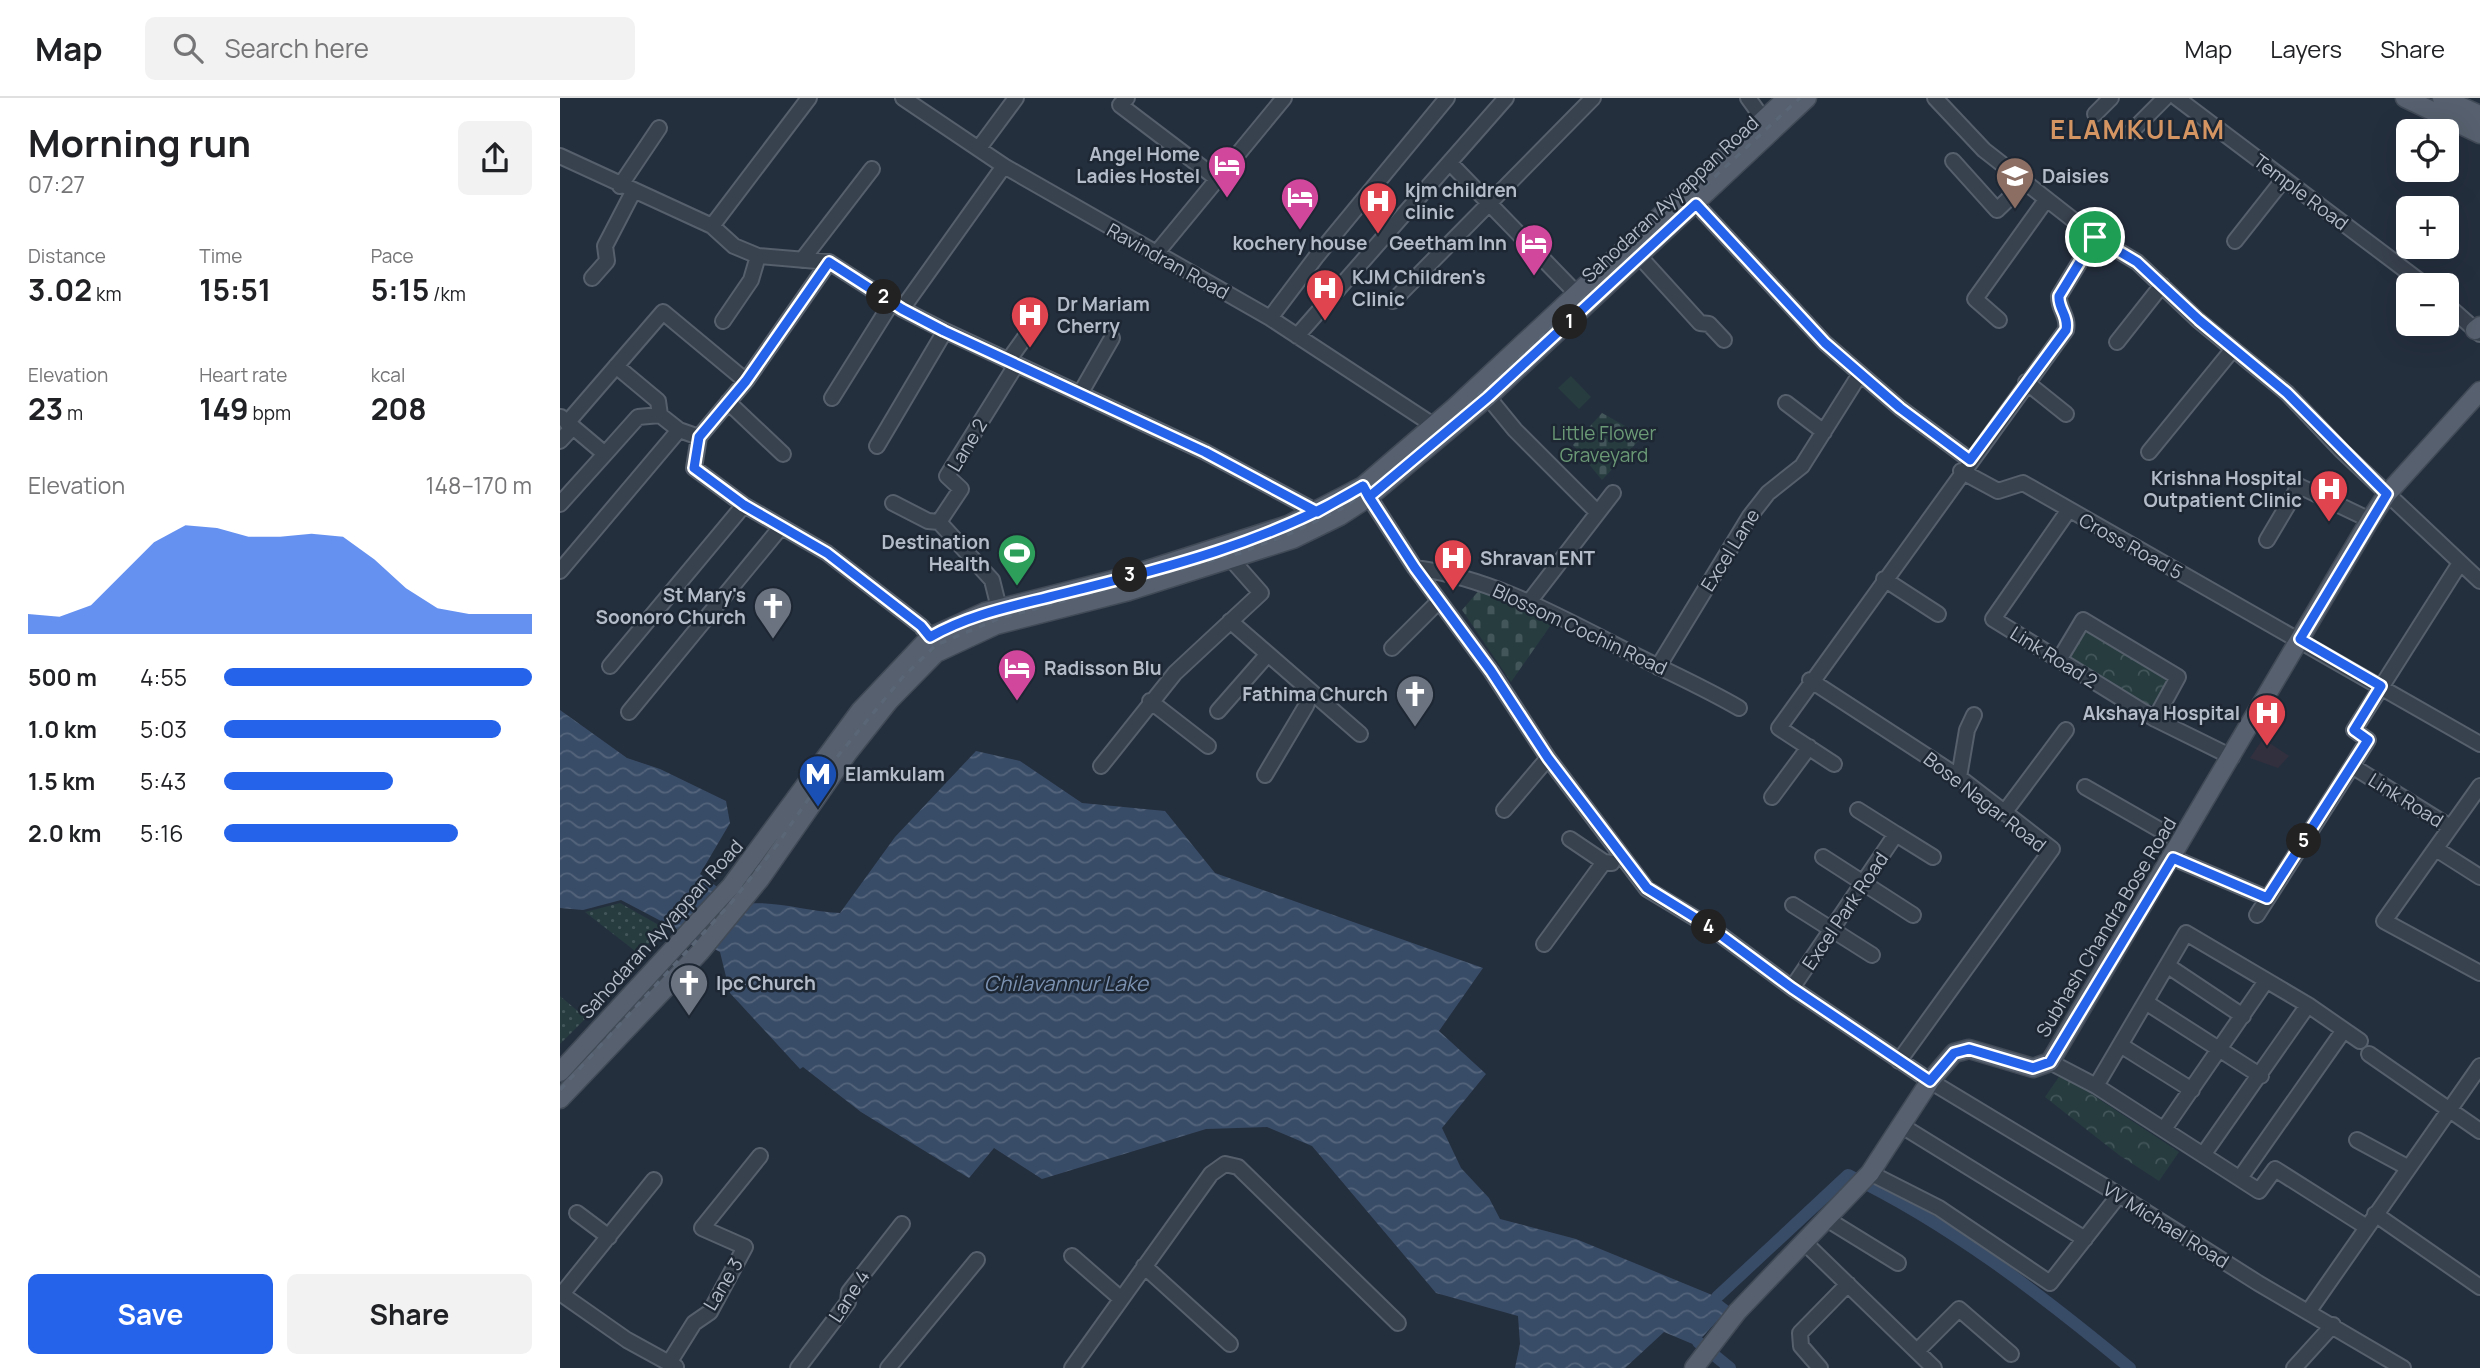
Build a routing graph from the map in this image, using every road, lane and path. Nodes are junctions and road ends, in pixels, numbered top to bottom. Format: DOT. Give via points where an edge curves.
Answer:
graph roads {
  1 [pos="809,98"];
  2 [pos="903,98"];
  3 [pos="1016,98"];
  4 [pos="1127,98"];
  5 [pos="1284,98"];
  6 [pos="1447,98"];
  7 [pos="1506,98"];
  8 [pos="1593,98"];
  9 [pos="1748,98"];
  10 [pos="1787,98"];
  11 [pos="1807,98"];
  12 [pos="1935,98"];
  13 [pos="2111,98"];
  14 [pos="2165,98"];
  15 [pos="2177,98"];
  16 [pos="2405,98"];
  17 [pos="2441,98"];
  18 [pos="2473,113"];
  19 [pos="2095,114"];
  20 [pos="1764,120"];
  21 [pos="659,128"];
  22 [pos="2131,132"];
  23 [pos="2480,134"];
  24 [pos="979,148"];
  25 [pos="560,156"];
  26 [pos="1954,161"];
  27 [pos="1451,164"];
  28 [pos="1004,166"];
  29 [pos="872,169"];
  30 [pos="1216,178"];
  31 [pos="2283,180"];
  32 [pos="2025,183"];
  33 [pos="627,189"];
  34 [pos="1691,197"];
  35 [pos="2046,200"];
  36 [pos="1491,202"];
  37 [pos="712,226"];
  38 [pos="2095,237"];
  39 [pos="2235,241"];
  40 [pos="1155,255"];
  41 [pos="758,256"];
  42 [pos="1640,257"];
  43 [pos="802,260"];
  44 [pos="829,262"];
  45 [pos="2409,273"];
  46 [pos="593,278"];
  47 [pos="2162,285"];
  48 [pos="1576,293"];
  49 [pos="1394,301"];
  50 [pos="897,305"];
  51 [pos="1041,315"];
  52 [pos="2459,315"];
  53 [pos="1270,318"];
  54 [pos="1999,320"];
  55 [pos="723,321"];
  56 [pos="2478,330"];
  57 [pos="944,331"];
  58 [pos="1297,336"];
  59 [pos="1112,338"];
  60 [pos="1724,340"];
  61 [pos="2117,342"];
  62 [pos="2233,349"];
  63 [pos="1012,363"];
  64 [pos="616,366"];
  65 [pos="1860,374"];
  66 [pos="746,381"];
  67 [pos="2026,383"];
  68 [pos="2480,391"];
  69 [pos="1080,394"];
  70 [pos="1488,397"];
  71 [pos="832,398"];
  72 [pos="728,402"];
  73 [pos="1786,403"];
  74 [pos="2066,414"];
  75 [pos="660,415"];
  76 [pos="567,422"];
  77 [pos="1433,425"];
  78 [pos="679,430"];
  79 [pos="1824,432"];
  80 [pos="699,437"];
  81 [pos="560,442"];
  82 [pos="877,446"];
  83 [pos="2149,452"];
  84 [pos="605,454"];
  85 [pos="783,454"];
  86 [pos="1966,466"];
  87 [pos="1366,492"];
  88 [pos="1613,493"];
  89 [pos="2387,494"];
  90 [pos="893,503"];
  91 [pos="560,504"];
  92 [pos="744,505"];
  93 [pos="2067,511"];
  94 [pos="1317,512"];
  95 [pos="1597,512"];
  96 [pos="2370,520"];
  97 [pos="939,522"];
  98 [pos="782,527"];
  99 [pos="2267,540"];
  100 [pos="1231,559"];
  101 [pos="2460,563"];
  102 [pos="1415,568"];
  103 [pos="560,571"];
  104 [pos="1884,579"];
  105 [pos="2480,581"];
  106 [pos="1439,601"];
  107 [pos="1530,602"];
  108 [pos="999,608"];
  109 [pos="1938,614"];
  110 [pos="1230,621"];
  111 [pos="930,637"];
  112 [pos="2300,639"];
  113 [pos="1392,649"];
  114 [pos="1267,655"];
  115 [pos="2059,660"];
  116 [pos="610,666"];
  117 [pos="1658,667"];
  118 [pos="1811,680"];
  119 [pos="2381,686"];
  120 [pos="1311,692"];
  121 [pos="1150,701"];
  122 [pos="1739,708"];
  123 [pos="629,712"];
  124 [pos="1218,712"];
  125 [pos="1973,715"];
  126 [pos="2155,719"];
  127 [pos="2066,730"];
  128 [pos="1360,734"];
  129 [pos="2480,744"];
  130 [pos="1208,746"];
  131 [pos="1809,747"];
  132 [pos="2232,757"];
  133 [pos="1548,758"];
  134 [pos="1834,764"];
  135 [pos="1101,766"];
  136 [pos="2352,766"];
  137 [pos="1265,775"];
  138 [pos="1959,777"];
  139 [pos="2480,786"];
  140 [pos="2085,787"];
  141 [pos="1772,797"];
  142 [pos="1504,810"];
  143 [pos="1858,810"];
  144 [pos="2004,813"];
  145 [pos="2450,827"];
  146 [pos="1896,834"];
  147 [pos="1570,839"];
  148 [pos="2436,849"];
  149 [pos="2177,850"];
  150 [pos="1823,857"];
  151 [pos="1933,857"];
  152 [pos="1604,862"];
  153 [pos="1628,864"];
  154 [pos="2480,877"];
  155 [pos="1864,883"];
  156 [pos="2267,898"];
  157 [pos="1793,905"];
  158 [pos="1913,915"];
  159 [pos="2257,915"];
  160 [pos="1832,930"];
  161 [pos="1544,944"];
  162 [pos="1872,955"];
  163 [pos="2168,966"];
  164 [pos="2480,973"];
  165 [pos="2266,981"];
  166 [pos="1792,988"];
  167 [pos="2147,1003"];
  168 [pos="2308,1005"];
  169 [pos="2243,1017"];
  170 [pos="2344,1030"];
  171 [pos="2360,1041"];
  172 [pos="2122,1046"];
  173 [pos="2220,1050"];
  174 [pos="2369,1054"];
  175 [pos="1899,1061"];
  176 [pos="2050,1062"];
  177 [pos="2480,1066"];
  178 [pos="560,1072"];
  179 [pos="2261,1076"];
  180 [pos="1930,1081"];
  181 [pos="2096,1086"];
  182 [pos="2192,1090"];
  183 [pos="560,1100"];
  184 [pos="2449,1108"];
  185 [pos="1902,1126"];
  186 [pos="2164,1129"];
  187 [pos="2480,1131"];
  188 [pos="2357,1140"];
  189 [pos="760,1156"];
  190 [pos="2203,1156"];
  191 [pos="2407,1167"];
  192 [pos="1870,1173"];
  193 [pos="2240,1178"];
  194 [pos="653,1180"];
  195 [pos="2119,1195"];
  196 [pos="577,1213"];
  197 [pos="2375,1214"];
  198 [pos="1825,1218"];
  199 [pos="902,1224"];
  200 [pos="2365,1226"];
  201 [pos="609,1237"];
  202 [pos="2085,1239"];
  203 [pos="1804,1242"];
  204 [pos="1072,1256"];
  205 [pos="977,1260"];
  206 [pos="1898,1263"];
  207 [pos="1144,1266"];
  208 [pos="1848,1284"];
  209 [pos="2480,1287"];
  210 [pos="561,1294"];
  211 [pos="1120,1298"];
  212 [pos="2308,1312"];
  213 [pos="1398,1323"];
  214 [pos="2333,1325"];
  215 [pos="1230,1344"];
  216 [pos="1917,1351"];
  217 [pos="2011,1354"];
  218 [pos="1697,1363"];
  219 [pos="673,1366"];
  220 [pos="1074,1367"];
  221 [pos="798,1368"];
  222 [pos="888,1368"];
  223 [pos="1820,1368"];
  224 [pos="1934,1368"];
  225 [pos="2294,1368"];
  226 [pos="2403,1368"];
  1 -- 37 [label="street"];
  2 -- 24 [label="street, Ravindran Road"];
  3 -- 24 [label="street"];
  4 -- 30 [label="street" via="1120,106"];
  5 -- 30 [label="street"];
  6 -- 53 [label="street"];
  7 -- 27 [label="street"];
  8 -- 36 [label="street"];
  9 -- 20 [label="street"];
  10 -- 20 [label="main road, Sahodaran Ayyappan Road"];
  11 -- 34 [label="main road, Sahodaran Ayyappan Road"];
  12 -- 32 [label="street" via="1984,150"];
  13 -- 19 [label="street"];
  14 -- 22 [label="street"];
  15 -- 31 [label="street, Temple Road"];
  16 -- 18 [label="main road"];
  17 -- 18 [label="main road"];
  18 -- 23 [label="main road"];
  20 -- 34 [label="main road, Sahodaran Ayyappan Road"];
  21 -- 33 [label="street"];
  24 -- 28 [label="street, Ravindran Road"];
  25 -- 33 [label="street"];
  26 -- 32 [label="street" via="1997,210"];
  27 -- 36 [label="street"];
  27 -- 58 [label="street"];
  28 -- 40 [label="street, Ravindran Road"];
  28 -- 50 [label="street"];
  29 -- 43 [label="street"];
  30 -- 40 [label="street"];
  31 -- 39 [label="street"];
  31 -- 45 [label="street, Temple Road"];
  32 -- 35 [label="street"];
  33 -- 37 [label="street"];
  33 -- 46 [label="street" via="605,246 607,261"];
  34 -- 42 [label="main road, Sahodaran Ayyappan Road"];
  34 -- 48 [label="main road, Sahodaran Ayyappan Road"];
  34 -- 65 [label="street" via="1762,277"];
  35 -- 38 [label="street"];
  35 -- 54 [label="street" via="1975,299"];
  36 -- 48 [label="street"];
  36 -- 49 [label="street"];
  37 -- 41 [label="street" via="734,246"];
  38 -- 47 [label="street" via="2137,262"];
  38 -- 67 [label="street" via="2059,296 2066,330"];
  40 -- 53 [label="street, Ravindran Road"];
  41 -- 43 [label="street"];
  41 -- 55 [label="street" via="751,280"];
  42 -- 60 [label="street" via="1700,323 1709,324"];
  42 -- 70 [label="main road, Sahodaran Ayyappan Road"];
  43 -- 44 [label="street"];
  44 -- 50 [label="street"];
  44 -- 66 [label="street"];
  47 -- 61 [label="street"];
  47 -- 62 [label="street"];
  48 -- 77 [label="main road, Sahodaran Ayyappan Road"];
  50 -- 57 [label="street"];
  50 -- 71 [label="street"];
  51 -- 63 [label="street"];
  52 -- 56 [label="street"];
  53 -- 58 [label="street, Ravindran Road"];
  57 -- 63 [label="street"];
  57 -- 82 [label="street"];
  58 -- 77 [label="street, Ravindran Road"];
  59 -- 69 [label="street"];
  62 -- 83 [label="street"];
  62 -- 89 [label="street" via="2287,393"];
  63 -- 69 [label="street"];
  63 -- 97 [label="street, Lane 2" via="947,476 961,489"];
  64 -- 66 [label="street" via="663,312"];
  64 -- 75 [label="street" via="658,401"];
  64 -- 76 [label="street"];
  65 -- 79 [label="street, Excel Lane"];
  65 -- 86 [label="street"];
  66 -- 72 [label="street"];
  67 -- 74 [label="street"];
  67 -- 86 [label="street"];
  68 -- 89 [label="main road, Subhash Chandra Bose Road"];
  69 -- 94 [label="street" via="1265,482"];
  70 -- 87 [label="main road, Sahodaran Ayyappan Road"];
  70 -- 95 [label="street"];
  72 -- 80 [label="street"];
  72 -- 85 [label="street"];
  73 -- 79 [label="street"];
  75 -- 78 [label="street"];
  75 -- 84 [label="street" via="638,417"];
  76 -- 81 [label="street"];
  76 -- 84 [label="street"];
  77 -- 87 [label="main road, Sahodaran Ayyappan Road"];
  78 -- 80 [label="street"];
  78 -- 103 [label="street"];
  79 -- 117 [label="street, Excel Lane" via="1802,466 1768,493 1750,516"];
  80 -- 92 [label="street" via="694,468"];
  84 -- 91 [label="street"];
  86 -- 93 [label="street, Cross Road 5" via="1998,491 2023,483"];
  86 -- 104 [label="street"];
  87 -- 94 [label="main road, Sahodaran Ayyappan Road"];
  87 -- 100 [label="main road, Sahodaran Ayyappan Road" via="1293,539"];
  87 -- 102 [label="street, VV Michael Road"];
  88 -- 95 [label="street"];
  89 -- 96 [label="main road, Subhash Chandra Bose Road"];
  89 -- 101 [label="street"];
  90 -- 97 [label="street"];
  92 -- 98 [label="street"];
  92 -- 116 [label="street"];
  93 -- 112 [label="street, Cross Road 5"];
  93 -- 115 [label="street, Link Road 2" via="1993,620"];
  94 -- 108 [label="main road, Sahodaran Ayyappan Road" via="1196,556"];
  95 -- 107 [label="street"];
  96 -- 99 [label="street" via="2299,486"];
  96 -- 112 [label="main road, Subhash Chandra Bose Road"];
  97 -- 108 [label="street" via="992,580"];
  98 -- 111 [label="street" via="827,553"];
  98 -- 123 [label="street"];
  100 -- 110 [label="street" via="1261,593"];
  100 -- 183 [label="main road, Sahodaran Ayyappan Road" via="996,625 936,653 889,701 847,754 740,904 700,952"];
  101 -- 105 [label="street"];
  101 -- 119 [label="street"];
  102 -- 106 [label="street, VV Michael Road"];
  102 -- 107 [label="street, Blossom Cochin Road" via="1454,573"];
  104 -- 109 [label="street"];
  104 -- 118 [label="street"];
  106 -- 113 [label="street"];
  106 -- 133 [label="street, VV Michael Road"];
  107 -- 117 [label="street, Blossom Cochin Road"];
  108 -- 111 [label="main road, Sahodaran Ayyappan Road"];
  110 -- 114 [label="street"];
  110 -- 121 [label="street"];
  111 -- 178 [label="main road, Sahodaran Ayyappan Road" via="860,711 731,886"];
  112 -- 119 [label="street, Cross Road 5"];
  112 -- 132 [label="main road, Subhash Chandra Bose Road"];
  114 -- 120 [label="street"];
  114 -- 124 [label="street"];
  115 -- 126 [label="street, Link Road 2"];
  115 -- 126 [label="street" via="2083,620 2178,677"];
  117 -- 122 [label="street, Blossom Cochin Road" via="1702,685"];
  118 -- 131 [label="street" via="1779,728"];
  118 -- 138 [label="street, Bose Nagar Road"];
  119 -- 129 [label="street, Cross Road 5"];
  119 -- 136 [label="street" via="2354,730 2368,740"];
  120 -- 128 [label="street"];
  120 -- 137 [label="street"];
  121 -- 130 [label="street"];
  121 -- 135 [label="street"];
  125 -- 138 [label="street"];
  126 -- 132 [label="street, Link Road 2"];
  127 -- 144 [label="street"];
  131 -- 134 [label="street"];
  131 -- 141 [label="street"];
  132 -- 149 [label="main road, Subhash Chandra Bose Road"];
  133 -- 142 [label="street"];
  133 -- 153 [label="street, VV Michael Road"];
  136 -- 145 [label="street, Link Road"];
  136 -- 156 [label="street, Link Road"];
  138 -- 144 [label="street, Bose Nagar Road"];
  139 -- 145 [label="street"];
  140 -- 149 [label="street"];
  143 -- 146 [label="street"];
  144 -- 175 [label="street, Bose Nagar Road" via="2052,849"];
  145 -- 148 [label="street"];
  146 -- 151 [label="street, Excel Park Road"];
  146 -- 155 [label="street, Excel Park Road"];
  147 -- 152 [label="street"];
  148 -- 154 [label="street"];
  148 -- 164 [label="street" via="2384,920"];
  149 -- 156 [label="street"];
  149 -- 176 [label="main road, Subhash Chandra Bose Road"];
  150 -- 155 [label="street"];
  152 -- 153 [label="street"];
  152 -- 161 [label="street"];
  153 -- 166 [label="street, VV Michael Road" via="1647,888 1710,927"];
  155 -- 158 [label="street"];
  155 -- 160 [label="street, Excel Park Road"];
  156 -- 159 [label="street, Link Road"];
  157 -- 160 [label="street"];
  160 -- 162 [label="street"];
  160 -- 166 [label="street, Excel Park Road"];
  163 -- 165 [label="street" via="2186,933"];
  163 -- 167 [label="street"];
  163 -- 169 [label="street"];
  165 -- 168 [label="street"];
  165 -- 169 [label="street"];
  166 -- 175 [label="street, VV Michael Road"];
  167 -- 172 [label="street"];
  167 -- 173 [label="street"];
  168 -- 170 [label="street"];
  168 -- 179 [label="street"];
  169 -- 173 [label="street"];
  170 -- 171 [label="street"];
  170 -- 193 [label="street"];
  172 -- 181 [label="street"];
  172 -- 182 [label="street"];
  173 -- 179 [label="street"];
  173 -- 182 [label="street"];
  174 -- 184 [label="street"];
  175 -- 180 [label="street, VV Michael Road"];
  176 -- 180 [label="main road, Subhash Chandra Bose Road" via="2033,1068 1962,1049"];
  176 -- 181 [label="street"];
  177 -- 184 [label="street"];
  179 -- 190 [label="street"];
  180 -- 185 [label="main road, Subhash Chandra Bose Road"];
  180 -- 195 [label="street, VV Michael Road"];
  181 -- 186 [label="street"];
  182 -- 186 [label="street"];
  184 -- 187 [label="street"];
  184 -- 191 [label="street"];
  185 -- 192 [label="main road, Subhash Chandra Bose Road"];
  185 -- 202 [label="street"];
  186 -- 190 [label="street"];
  188 -- 191 [label="street"];
  189 -- 219 [label="street, Lane 3" via="702,1228 745,1247 710,1312 694,1323"];
  190 -- 193 [label="street"];
  191 -- 197 [label="street"];
  192 -- 198 [label="main road, Subhash Chandra Bose Road"];
  192 -- 202 [label="street" via="1939,1208 2050,1283"];
  193 -- 200 [label="street" via="2259,1191 2275,1169"];
  194 -- 201 [label="street"];
  195 -- 202 [label="street"];
  195 -- 212 [label="street, VV Michael Road"];
  196 -- 201 [label="street"];
  197 -- 200 [label="street"];
  197 -- 209 [label="street"];
  198 -- 203 [label="main road, Subhash Chandra Bose Road"];
  198 -- 206 [label="street"];
  199 -- 221 [label="street, Lane 4"];
  200 -- 212 [label="street"];
  201 -- 210 [label="street"];
  203 -- 208 [label="street"];
  203 -- 218 [label="main road, Subhash Chandra Bose Road" via="1716,1336"];
  204 -- 211 [label="street"];
  205 -- 222 [label="street"];
  207 -- 211 [label="street"];
  207 -- 213 [label="street" via="1211,1174 1225,1164 1238,1167"];
  207 -- 215 [label="street"];
  208 -- 216 [label="street"];
  208 -- 223 [label="street" via="1800,1333 1801,1346"];
  210 -- 219 [label="street"];
  211 -- 220 [label="street"];
  212 -- 214 [label="street, VV Michael Road"];
  214 -- 225 [label="street"];
  214 -- 226 [label="street, VV Michael Road"];
  216 -- 217 [label="street" via="1959,1309"];
  216 -- 224 [label="street"];
}
